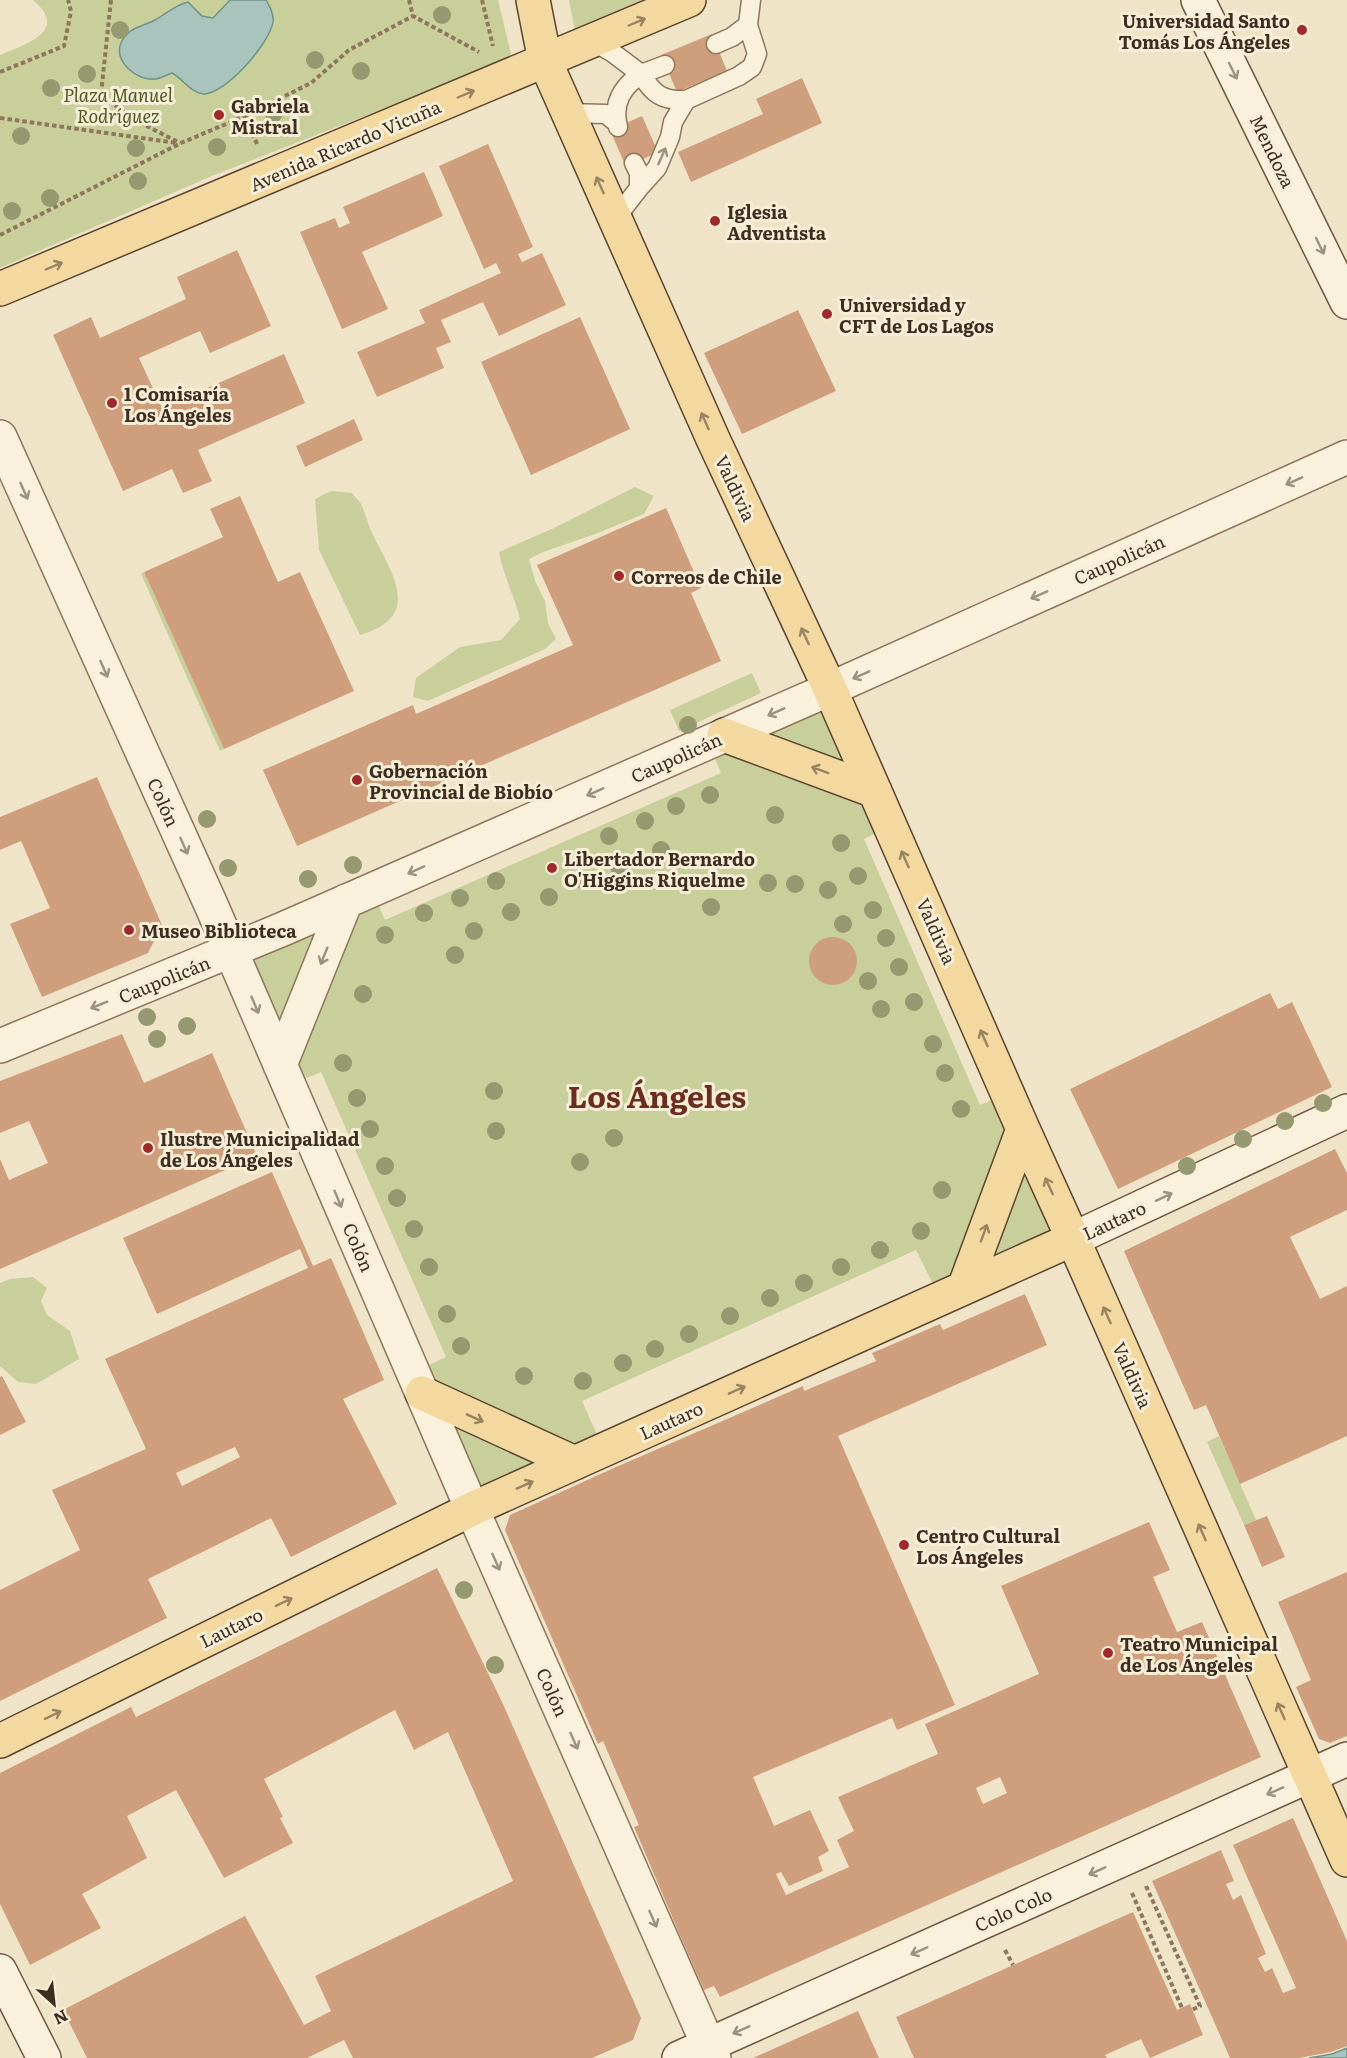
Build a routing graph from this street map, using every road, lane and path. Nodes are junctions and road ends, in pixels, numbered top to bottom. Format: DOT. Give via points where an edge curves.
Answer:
graph roads {
  1 [pos="68,0"];
  2 [pos="111,0"];
  3 [pos="409,0"];
  4 [pos="532,0"];
  5 [pos="689,0"];
  6 [pos="751,0"];
  7 [pos="1198,0"];
  8 [pos="413,16"];
  9 [pos="748,25"];
  10 [pos="592,41"];
  11 [pos="716,44"];
  12 [pos="484,55"];
  13 [pos="545,61"];
  14 [pos="665,65"];
  15 [pos="0,72"];
  16 [pos="641,74"];
  17 [pos="686,100"];
  18 [pos="567,112"];
  19 [pos="246,116"];
  20 [pos="0,118"];
  21 [pos="181,143"];
  22 [pos="260,150"];
  23 [pos="634,163"];
  24 [pos="639,188"];
  25 [pos="615,219"];
  26 [pos="0,235"];
  27 [pos="0,289"];
  28 [pos="1347,302"];
  29 [pos="0,437"];
  30 [pos="1347,457"];
  31 [pos="830,688"];
  32 [pos="724,735"];
  33 [pos="875,791"];
  34 [pos="346,901"];
  35 [pos="231,951"];
  36 [pos="0,1046"];
  37 [pos="280,1065"];
  38 [pos="1347,1111"];
  39 [pos="1023,1129"];
  40 [pos="1073,1239"];
  41 [pos="964,1288"];
  42 [pos="422,1394"];
  43 [pos="574,1463"];
  44 [pos="472,1509"];
  45 [pos="0,1741"];
  46 [pos="1347,1759"];
  47 [pos="1310,1776"];
  48 [pos="1125,1859"];
  49 [pos="1347,1860"];
  50 [pos="0,1971"];
  51 [pos="1182,2008"];
  52 [pos="1192,2010"];
  53 [pos="711,2051"];
  54 [pos="44,2058"];
  55 [pos="679,2058"];
  1 -- 15 [label="path" via="71,11 64,46"];
  2 -- 21 [label="path" via="101,94 133,119"];
  3 -- 8 [label="path"];
  4 -- 13 [label="main road, Valdivia"];
  10 -- 5 [label="main road, Avenida Ricardo Vicuña, one-way"];
  6 -- 9 [label="lane"];
  7 -- 28 [label="street, Mendoza, one-way"];
  8 -- 12 [label="path"];
  8 -- 19 [label="path" via="349,50 311,83"];
  9 -- 11 [label="lane"];
  9 -- 17 [label="lane" via="757,54 752,67"];
  10 -- 13 [label="main road, Avenida Ricardo Vicuña"];
  10 -- 16 [label="lane"];
  13 -- 18 [label="main road, Valdivia"];
  27 -- 13 [label="main road, Avenida Ricardo Vicuña, one-way"];
  14 -- 16 [label="lane"];
  16 -- 17 [label="lane" via="660,97"];
  16 -- 18 [label="lane" via="628,82 620,94 617,125 606,114"];
  24 -- 17 [label="lane, one-way" via="657,168 673,122"];
  25 -- 18 [label="main road, Valdivia, one-way"];
  19 -- 21 [label="path"];
  19 -- 22 [label="path"];
  20 -- 21 [label="path"];
  21 -- 26 [label="path"];
  23 -- 24 [label="lane"];
  24 -- 25 [label="lane"];
  31 -- 25 [label="main road, Valdivia, one-way"];
  29 -- 35 [label="street, Colón, one-way"];
  30 -- 31 [label="street, Caupolicán, one-way"];
  31 -- 32 [label="street, Caupolicán, one-way"];
  31 -- 33 [label="main road, Valdivia"];
  33 -- 32 [label="main road, one-way"];
  32 -- 34 [label="street, Caupolicán, one-way"];
  39 -- 33 [label="main road, Valdivia, one-way"];
  34 -- 35 [label="street, Caupolicán"];
  34 -- 37 [label="street, one-way"];
  35 -- 36 [label="street, Caupolicán, one-way"];
  35 -- 37 [label="street, Colón, one-way"];
  37 -- 42 [label="street, Colón, one-way"];
  40 -- 38 [label="street, Lautaro, one-way"];
  40 -- 39 [label="main road, Valdivia, one-way"];
  41 -- 39 [label="main road, one-way"];
  40 -- 41 [label="main road, Lautaro"];
  47 -- 40 [label="main road, Valdivia, one-way"];
  43 -- 41 [label="main road, Lautaro, one-way"];
  42 -- 43 [label="main road, one-way"];
  42 -- 44 [label="street, Colón"];
  44 -- 43 [label="main road, Lautaro, one-way"];
  45 -- 44 [label="main road, Lautaro, one-way"];
  44 -- 53 [label="street, Colón, one-way"];
  46 -- 47 [label="street, Colo Colo"];
  47 -- 48 [label="street, Colo Colo, one-way"];
  47 -- 49 [label="main road, Valdivia"];
  48 -- 51 [label="path"];
  48 -- 52 [label="path" via="1200,2006"];
  48 -- 53 [label="street, Colo Colo, one-way"];
  50 -- 54 [label="street"];
  53 -- 55 [label="street, Colo Colo"];
}
